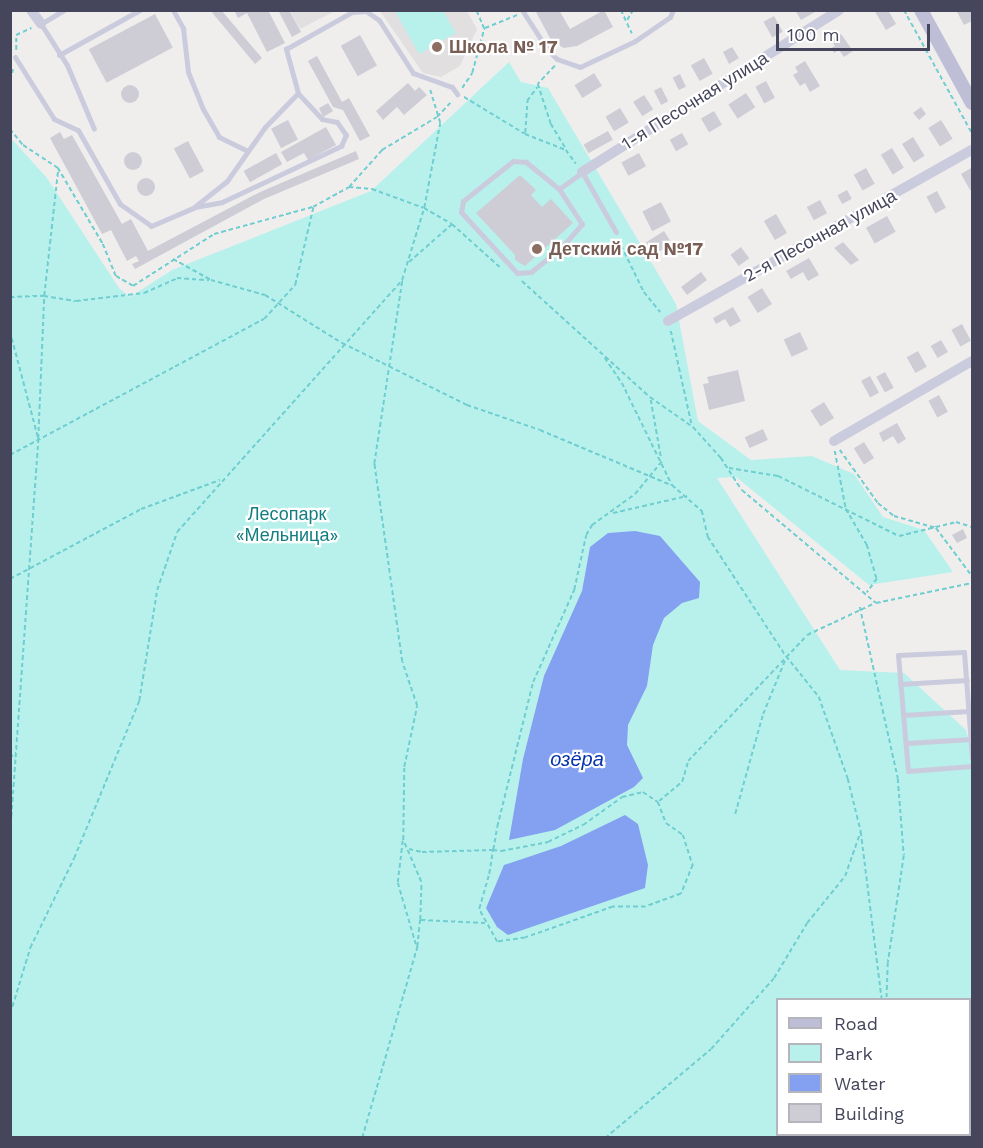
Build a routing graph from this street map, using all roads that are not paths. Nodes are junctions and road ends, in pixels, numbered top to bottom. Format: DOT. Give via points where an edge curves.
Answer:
graph roads {
  1 [pos="31,10"];
  2 [pos="64,10"];
  3 [pos="140,10"];
  4 [pos="173,10"];
  5 [pos="673,10"];
  6 [pos="839,10"];
  7 [pos="921,10"];
  8 [pos="523,11"];
  9 [pos="40,24"];
  10 [pos="59,54"];
  11 [pos="15,57"];
  12 [pos="298,93"];
  13 [pos="458,94"];
  14 [pos="972,103"];
  15 [pos="94,129"];
  16 [pos="972,150"];
  17 [pos="248,151"];
  18 [pos="582,172"];
  19 [pos="559,189"];
  20 [pos="193,208"];
  21 [pos="616,232"];
  22 [pos="668,321"];
  23 [pos="972,362"];
  24 [pos="834,441"];
  25 [pos="969,678"];
  26 [pos="900,684"];
  27 [pos="969,711"];
  28 [pos="903,715"];
  29 [pos="971,739"];
  30 [pos="906,743"];
  31 [pos="972,758"];
  32 [pos="972,766"];
  1 -- 9 [label="street"];
  2 -- 9 [label="lane"];
  3 -- 10 [label="lane"];
  4 -- 17 [label="lane" via="183,28 188,72 203,109 219,137"];
  5 -- 8 [label="lane" via="635,41 580,67 557,59"];
  6 -- 18 [label="street, 1-я Песочная улица"];
  7 -- 14 [label="main road"];
  9 -- 10 [label="lane"];
  10 -- 15 [label="lane"];
  11 -- 20 [label="lane" via="54,119 78,130 120,204 128,211 151,226"];
  12 -- 13 [label="lane" via="286,50 352,12 366,11 379,20 414,73 423,80 443,83"];
  12 -- 17 [label="lane"];
  12 -- 20 [label="lane" via="322,119 337,122 346,135 341,146 222,202"];
  16 -- 22 [label="street, 2-я Песочная улица"];
  17 -- 20 [label="lane" via="227,181"];
  18 -- 19 [label="lane"];
  18 -- 21 [label="lane"];
  19 -- 19 [label="lane" via="582,218 582,224 561,248 524,274 517,273 461,212 463,201 513,161 526,162"];
  23 -- 24 [label="street"];
  25 -- 26 [label="lane"];
  25 -- 26 [label="lane" via="964,652 898,655"];
  25 -- 27 [label="lane"];
  26 -- 28 [label="lane"];
  27 -- 28 [label="lane"];
  27 -- 29 [label="lane"];
  28 -- 30 [label="lane"];
  29 -- 30 [label="lane"];
  29 -- 31 [label="lane"];
  30 -- 32 [label="lane" via="908,771"];
}
